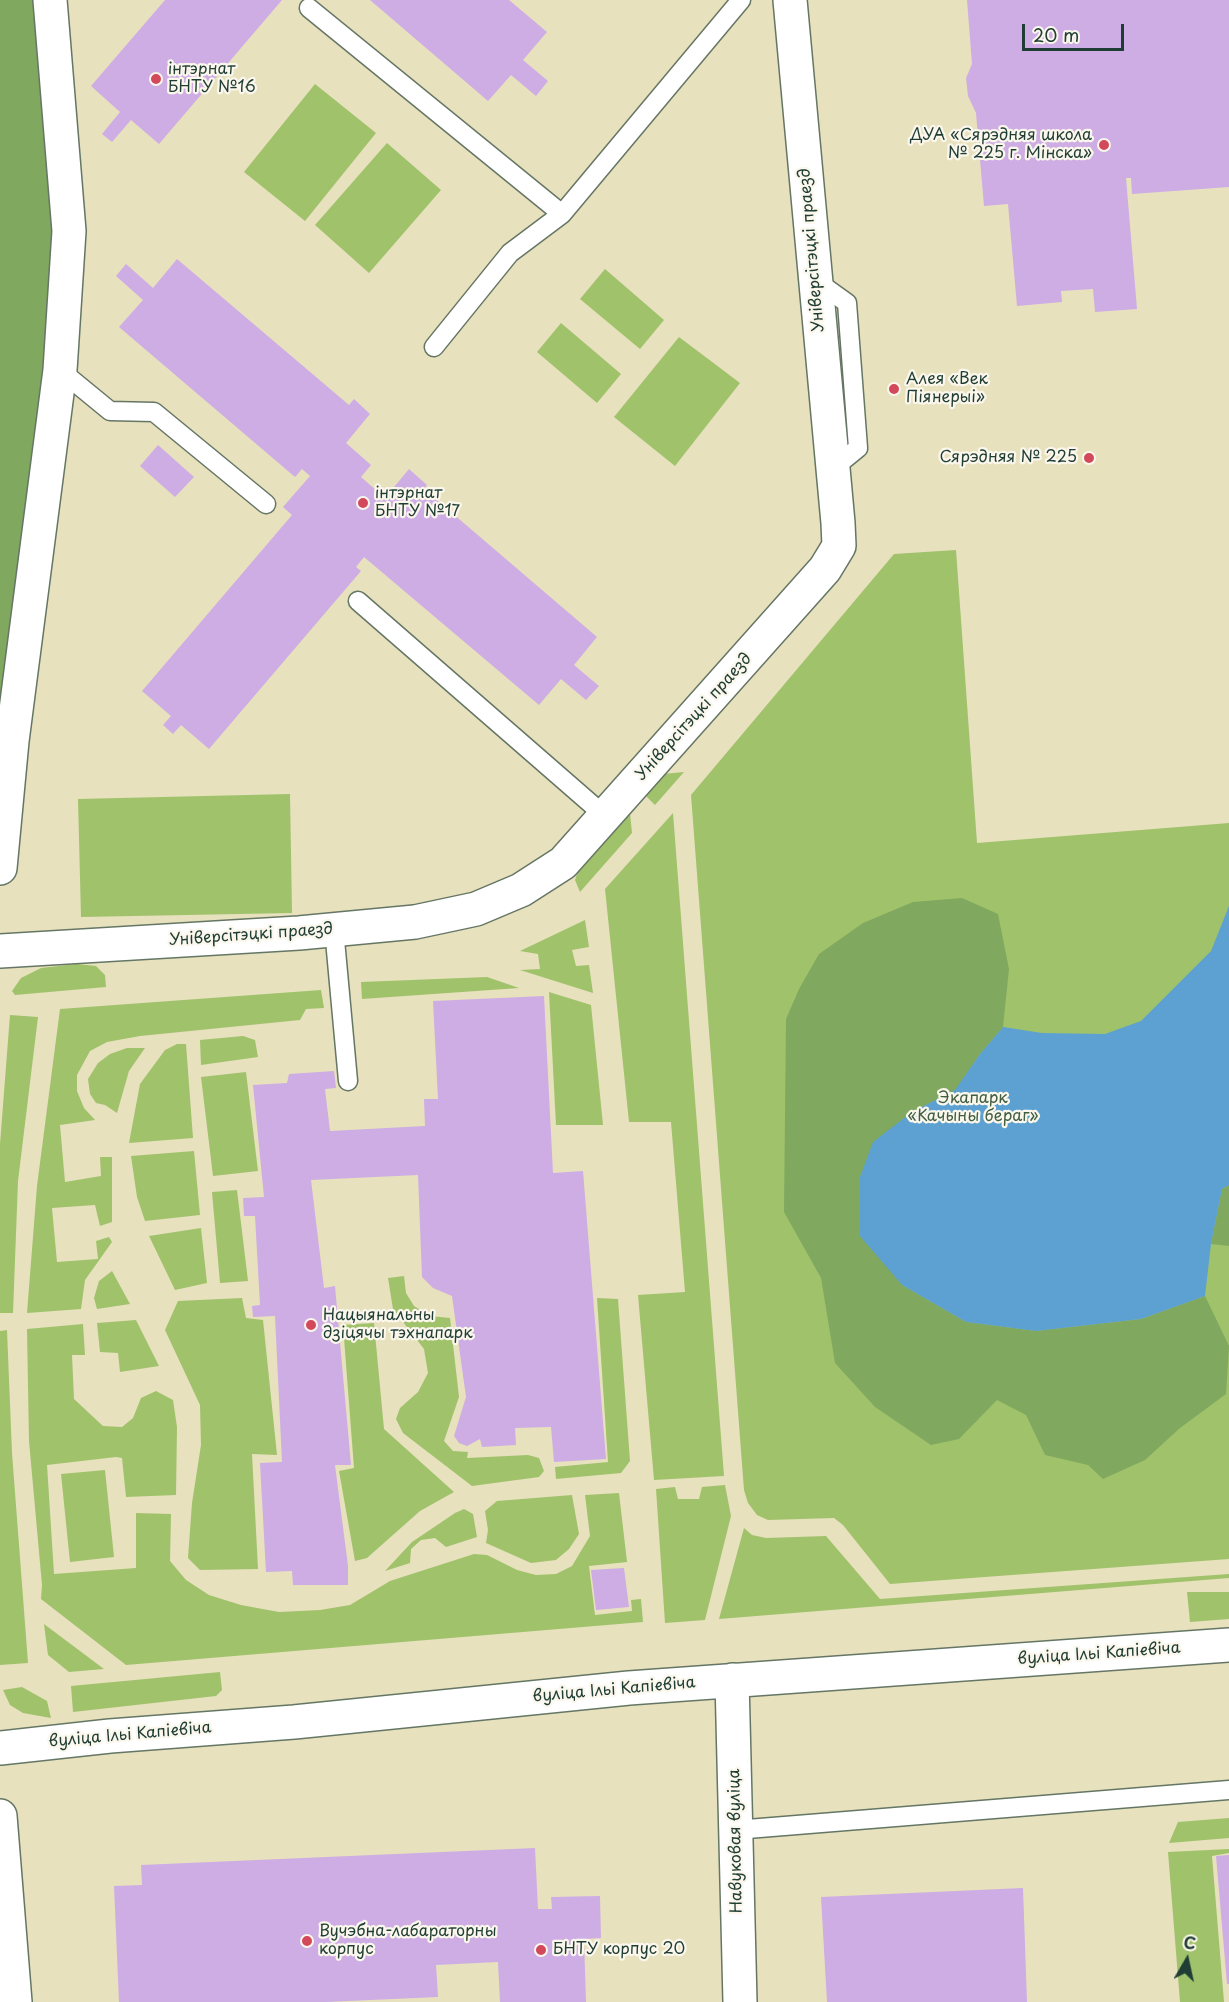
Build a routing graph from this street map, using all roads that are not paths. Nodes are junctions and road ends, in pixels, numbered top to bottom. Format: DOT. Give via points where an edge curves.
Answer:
graph roads {
  1 [pos="50,0"];
  2 [pos="741,0"];
  3 [pos="790,0"];
  4 [pos="309,8"];
  5 [pos="562,214"];
  6 [pos="434,347"];
  7 [pos="60,370"];
  8 [pos="266,504"];
  9 [pos="358,601"];
  10 [pos="605,816"];
  11 [pos="0,868"];
  12 [pos="334,929"];
  13 [pos="0,951"];
  14 [pos="348,1081"];
  15 [pos="1229,1645"];
  16 [pos="732,1680"];
  17 [pos="0,1748"];
  18 [pos="1229,1790"];
  19 [pos="0,1816"];
  20 [pos="735,1830"];
  21 [pos="15,2002"];
  22 [pos="740,2002"];
  1 -- 7 [label="street" via="69,231"];
  2 -- 5 [label="lane"];
  3 -- 10 [label="street, Універсітэцкі праезд" via="839,546 825,569"];
  4 -- 5 [label="lane"];
  5 -- 6 [label="lane" via="510,253"];
  7 -- 8 [label="lane" via="110,411 154,412"];
  7 -- 11 [label="street" via="12,741"];
  9 -- 10 [label="lane"];
  10 -- 12 [label="street, Універсітэцкі праезд" via="563,863 521,890 476,909 415,922"];
  12 -- 13 [label="street, Універсітэцкі праезд"];
  12 -- 14 [label="lane"];
  15 -- 16 [label="street, вуліца Ільі Капіевіча"];
  16 -- 17 [label="street, вуліца Ільі Капіевіча"];
  16 -- 20 [label="street, Навуковая вуліца"];
  18 -- 20 [label="lane"];
  19 -- 21 [label="street"];
  20 -- 22 [label="street, Навуковая вуліца"];
}
